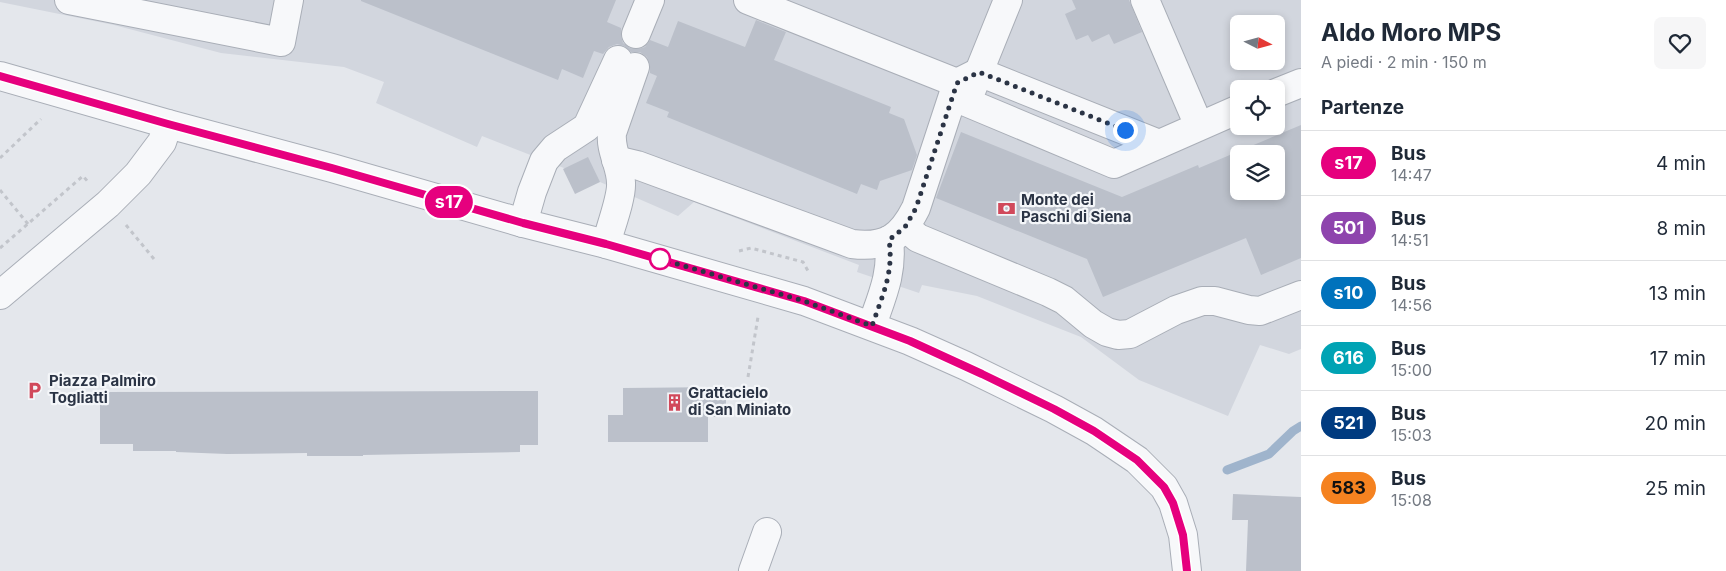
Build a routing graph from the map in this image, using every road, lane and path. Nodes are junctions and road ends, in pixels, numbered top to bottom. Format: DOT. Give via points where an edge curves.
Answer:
graph roads {
  1 [pos="69,0"];
  2 [pos="290,0"];
  3 [pos="650,0"];
  4 [pos="748,0"];
  5 [pos="1008,0"];
  6 [pos="1145,0"];
  7 [pos="636,34"];
  8 [pos="0,76"];
  9 [pos="1301,83"];
  10 [pos="968,86"];
  11 [pos="1285,89"];
  12 [pos="1230,113"];
  13 [pos="46,114"];
  14 [pos="168,124"];
  15 [pos="1199,126"];
  16 [pos="0,158"];
  17 [pos="616,160"];
  18 [pos="95,189"];
  19 [pos="0,190"];
  20 [pos="123,222"];
  21 [pos="523,223"];
  22 [pos="28,224"];
  23 [pos="897,234"];
  24 [pos="606,244"];
  25 [pos="0,248"];
  26 [pos="731,253"];
  27 [pos="154,259"];
  28 [pos="811,278"];
  29 [pos="0,295"];
  30 [pos="1301,295"];
  31 [pos="759,312"];
  32 [pos="872,326"];
  33 [pos="748,377"];
  34 [pos="767,532"];
  35 [pos="753,571"];
  36 [pos="1187,571"];
  1 -- 2 [label="street" via="281,42"];
  3 -- 7 [label="street"];
  4 -- 10 [label="street"];
  5 -- 10 [label="street"];
  6 -- 15 [label="street"];
  8 -- 14 [label="street"];
  9 -- 11 [label="street"];
  10 -- 15 [label="street" via="1158,144"];
  10 -- 23 [label="street" via="916,208"];
  12 -- 15 [label="street"];
  13 -- 16 [label="path"];
  14 -- 21 [label="street"];
  14 -- 29 [label="street" via="162,142 138,174 108,204"];
  17 -- 21 [label="street" via="612,133 627,64 587,128 555,148 544,161"];
  17 -- 23 [label="street" via="852,244 878,244"];
  17 -- 24 [label="street" via="622,185"];
  18 -- 22 [label="path" via="83,176"];
  19 -- 22 [label="path"];
  20 -- 27 [label="path"];
  21 -- 24 [label="street"];
  22 -- 25 [label="path"];
  23 -- 30 [label="street" via="918,238 1048,292 1064,300 1093,324 1118,336 1130,334 1176,310 1202,301 1260,310"];
  23 -- 32 [label="street" via="890,271"];
  24 -- 32 [label="street" via="804,301"];
  26 -- 28 [label="path" via="751,248 803,262"];
  31 -- 33 [label="path"];
  32 -- 36 [label="street" via="1014,389 1094,431 1137,460 1164,487 1173,503 1183,535"];
  34 -- 35 [label="street"];
}
